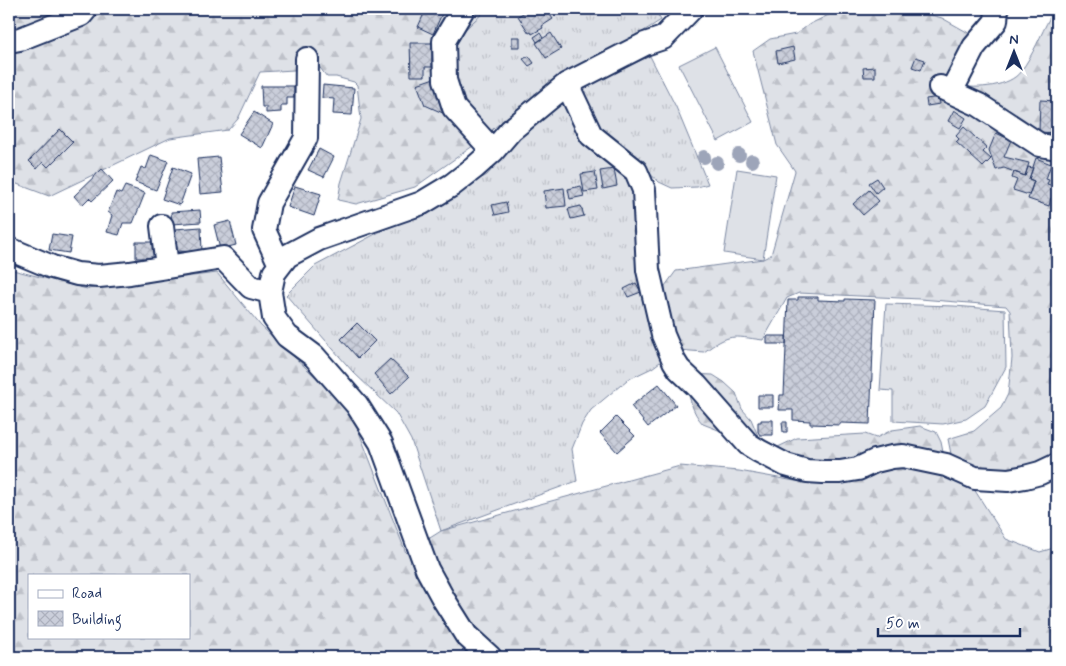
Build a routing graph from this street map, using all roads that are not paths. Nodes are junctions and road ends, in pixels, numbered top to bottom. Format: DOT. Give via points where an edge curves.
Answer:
graph roads {
  1 [pos="86,9"];
  2 [pos="463,9"];
  3 [pos="691,9"];
  4 [pos="997,9"];
  5 [pos="9,41"];
  6 [pos="308,59"];
  7 [pos="567,84"];
  8 [pos="1057,148"];
  9 [pos="493,151"];
  10 [pos="162,226"];
  11 [pos="9,248"];
  12 [pos="280,265"];
  13 [pos="167,267"];
  14 [pos="270,292"];
  15 [pos="1057,465"];
  16 [pos="490,657"];
  1 -- 5 [label="street" via="81,15"];
  2 -- 9 [label="street" via="444,41 445,80 454,108"];
  3 -- 7 [label="street" via="663,38"];
  4 -- 8 [label="street" via="996,21 974,47 946,90 979,105 1040,145"];
  6 -- 12 [label="street" via="306,138 269,203 264,230"];
  7 -- 9 [label="street" via="511,130"];
  7 -- 15 [label="street" via="591,135 636,171 644,190 648,270 663,335 674,361 748,444 786,465 823,472 858,469 892,456 946,465 975,478 1008,480 1024,478"];
  9 -- 12 [label="street" via="452,185 422,203 319,239 287,256"];
  10 -- 13 [label="street"];
  11 -- 13 [label="street" via="77,274 99,276"];
  12 -- 14 [label="street" via="274,273"];
  13 -- 14 [label="street" via="222,258 252,287"];
  14 -- 16 [label="street" via="274,318 287,336 314,356 358,405 381,443 427,569 466,635"];
}
